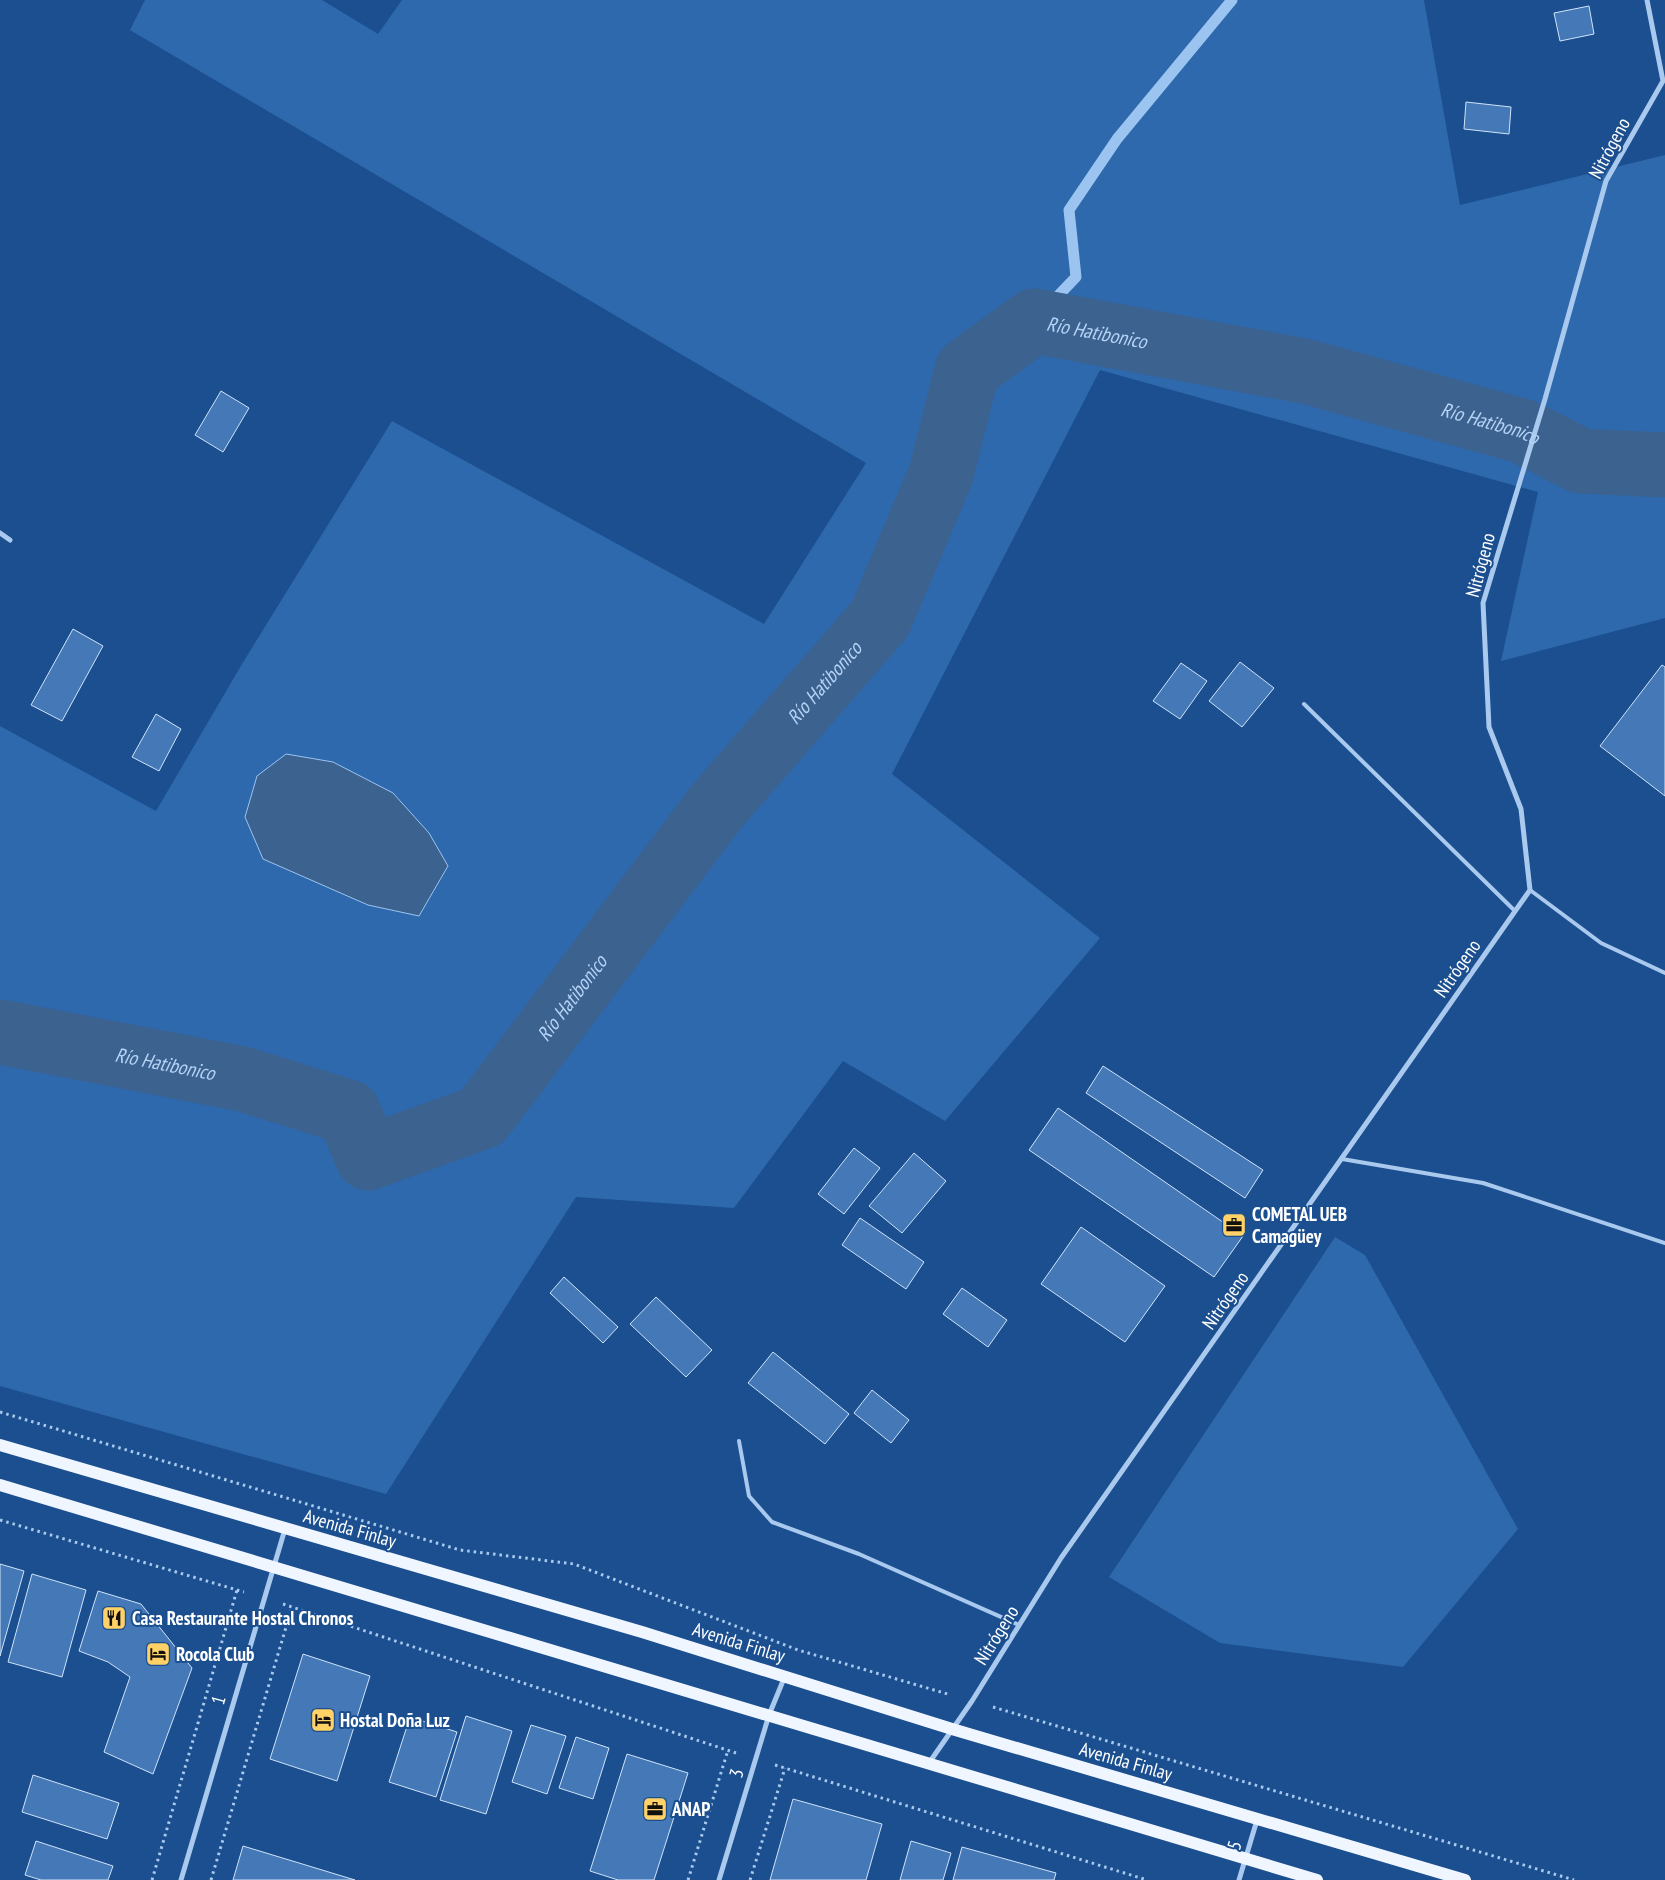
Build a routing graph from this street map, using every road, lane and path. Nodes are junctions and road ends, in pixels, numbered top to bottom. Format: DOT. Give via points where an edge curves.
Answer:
graph roads {
  1 [pos="1647,0"];
  2 [pos="1664,79"];
  3 [pos="0,533"];
  4 [pos="10,540"];
  5 [pos="1304,704"];
  6 [pos="1530,890"];
  7 [pos="1515,912"];
  8 [pos="1665,974"];
  9 [pos="1342,1159"];
  10 [pos="1665,1243"];
  11 [pos="0,1412"];
  12 [pos="739,1441"];
  13 [pos="0,1444"];
  14 [pos="0,1485"];
  15 [pos="0,1520"];
  16 [pos="285,1529"];
  17 [pos="273,1567"];
  18 [pos="237,1590"];
  19 [pos="264,1598"];
  20 [pos="292,1607"];
  21 [pos="1019,1625"];
  22 [pos="785,1676"];
  23 [pos="972,1701"];
  24 [pos="769,1715"];
  25 [pos="952,1729"];
  26 [pos="728,1750"];
  27 [pos="756,1760"];
  28 [pos="929,1763"];
  29 [pos="785,1768"];
  30 [pos="1258,1819"];
  31 [pos="1246,1859"];
  32 [pos="152,1880"];
  33 [pos="181,1880"];
  34 [pos="212,1880"];
  35 [pos="688,1880"];
  36 [pos="719,1880"];
  37 [pos="750,1880"];
  38 [pos="1147,1880"];
  39 [pos="1239,1880"];
  40 [pos="1318,1880"];
  41 [pos="1465,1880"];
  42 [pos="1574,1880"];
  1 -- 2 [label="street"];
  2 -- 6 [label="street, Nitrógeno" via="1606,181 1483,603 1489,727 1521,809"];
  3 -- 4 [label="street"];
  5 -- 7 [label="lane"];
  6 -- 7 [label="street, Nitrógeno"];
  6 -- 8 [label="lane" via="1601,943"];
  7 -- 9 [label="street, Nitrógeno"];
  9 -- 10 [label="lane" via="1483,1182"];
  9 -- 21 [label="street, Nitrógeno" via="1061,1558"];
  11 -- 23 [label="path" via="460,1550 574,1564 798,1650"];
  12 -- 21 [label="lane" via="749,1496 772,1522 859,1554"];
  13 -- 16 [label="main road, Avenida Finlay"];
  14 -- 17 [label="main road"];
  15 -- 18 [label="path"];
  16 -- 17 [label="street, 1"];
  16 -- 22 [label="main road, Avenida Finlay"];
  17 -- 19 [label="street, 1"];
  17 -- 24 [label="main road"];
  18 -- 19 [label="path"];
  18 -- 32 [label="path"];
  19 -- 20 [label="path"];
  19 -- 33 [label="street, 1"];
  20 -- 26 [label="path"];
  20 -- 34 [label="path"];
  21 -- 23 [label="street, Nitrógeno"];
  22 -- 24 [label="street, 3"];
  22 -- 25 [label="main road, Avenida Finlay"];
  23 -- 25 [label="street, Nitrógeno"];
  23 -- 42 [label="path"];
  24 -- 27 [label="street, 3"];
  24 -- 28 [label="main road"];
  25 -- 28 [label="street, Nitrógeno"];
  25 -- 30 [label="main road, Avenida Finlay"];
  26 -- 27 [label="path"];
  26 -- 35 [label="path"];
  27 -- 29 [label="path"];
  27 -- 36 [label="street, 3"];
  28 -- 31 [label="main road"];
  29 -- 37 [label="path"];
  29 -- 38 [label="path"];
  30 -- 31 [label="street, 5"];
  30 -- 41 [label="main road, Avenida Finlay"];
  31 -- 39 [label="street, 5"];
  31 -- 40 [label="main road"];
}
